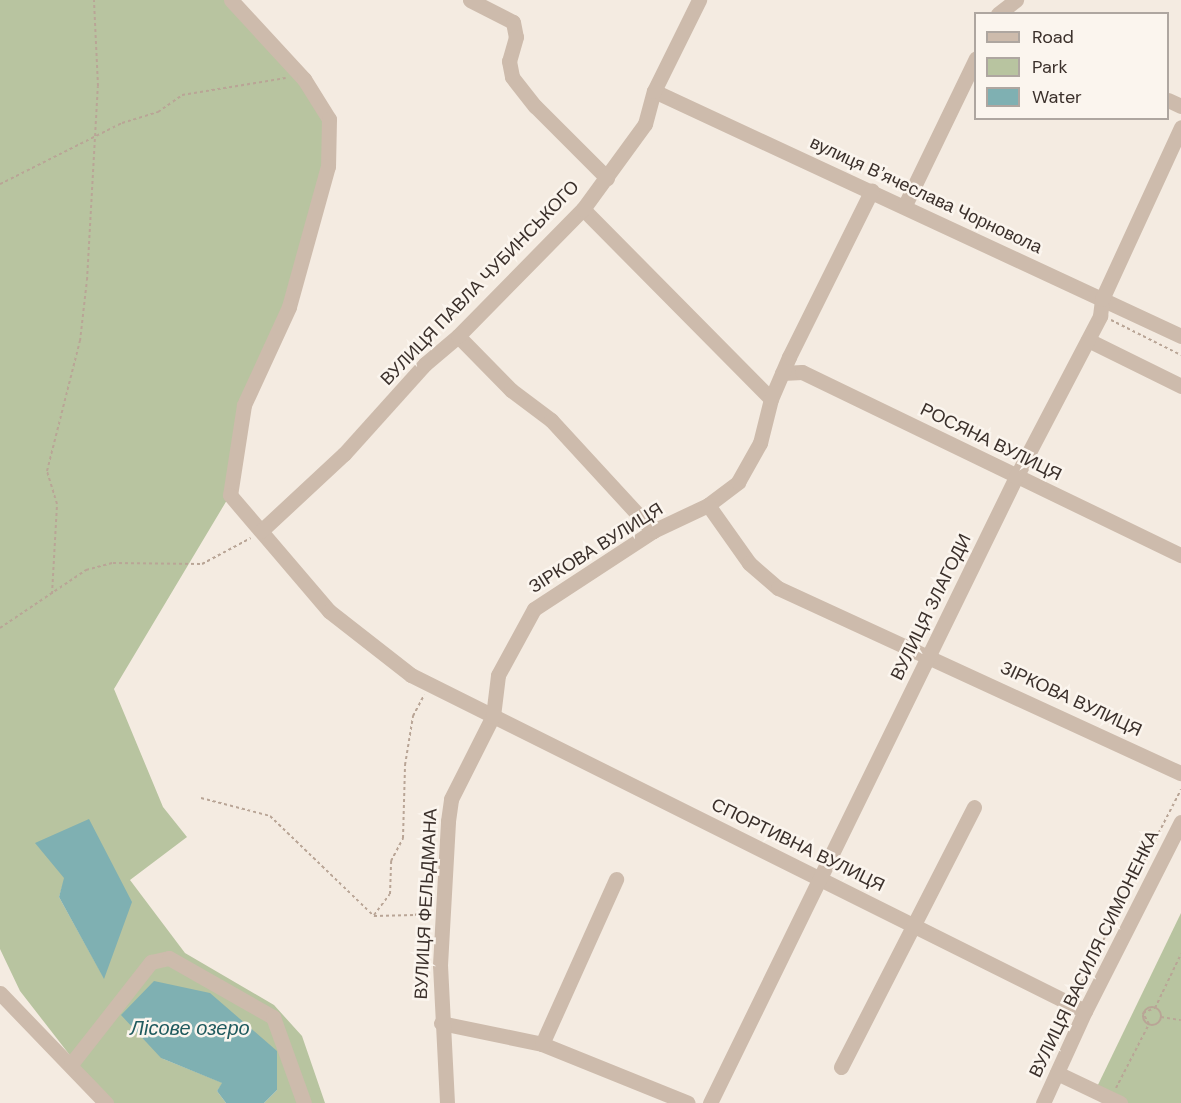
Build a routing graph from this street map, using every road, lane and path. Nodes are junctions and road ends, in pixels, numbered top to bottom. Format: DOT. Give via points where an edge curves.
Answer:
graph roads {
  1 [pos="94,0"];
  2 [pos="231,0"];
  3 [pos="470,0"];
  4 [pos="699,0"];
  5 [pos="1016,0"];
  6 [pos="1001,12"];
  7 [pos="974,60"];
  8 [pos="304,79"];
  9 [pos="654,91"];
  10 [pos="1181,127"];
  11 [pos="94,138"];
  12 [pos="607,178"];
  13 [pos="0,184"];
  14 [pos="872,190"];
  15 [pos="905,205"];
  16 [pos="583,209"];
  17 [pos="1101,299"];
  18 [pos="1107,318"];
  19 [pos="458,336"];
  20 [pos="1181,336"];
  21 [pos="1088,340"];
  22 [pos="1181,355"];
  23 [pos="782,373"];
  24 [pos="1181,386"];
  25 [pos="771,399"];
  26 [pos="1016,477"];
  27 [pos="708,505"];
  28 [pos="261,531"];
  29 [pos="653,531"];
  30 [pos="1181,555"];
  31 [pos="52,594"];
  32 [pos="0,628"];
  33 [pos="929,654"];
  34 [pos="430,685"];
  35 [pos="493,716"];
  36 [pos="1181,773"];
  37 [pos="1181,790"];
  38 [pos="201,798"];
  39 [pos="974,807"];
  40 [pos="1181,822"];
  41 [pos="822,877"];
  42 [pos="616,879"];
  43 [pos="433,907"];
  44 [pos="374,916"];
  45 [pos="913,924"];
  46 [pos="1181,954"];
  47 [pos="0,993"];
  48 [pos="1070,1004"];
  49 [pos="1155,1008"];
  50 [pos="1085,1011"];
  51 [pos="1161,1017"];
  52 [pos="1181,1020"];
  53 [pos="441,1023"];
  54 [pos="1149,1024"];
  55 [pos="542,1044"];
  56 [pos="70,1064"];
  57 [pos="841,1067"];
  58 [pos="1057,1073"];
  59 [pos="1116,1101"];
  60 [pos="106,1103"];
  61 [pos="304,1103"];
  62 [pos="447,1103"];
  63 [pos="688,1103"];
  64 [pos="710,1103"];
  65 [pos="1043,1103"];
  1 -- 11 [label="path" via="98,86"];
  2 -- 8 [label="street"];
  3 -- 12 [label="street" via="513,22 516,37 509,61 512,77 535,106"];
  4 -- 9 [label="street, ВУЛИЦЯ ПАВЛА ЧУБИНСЬКОГО"];
  5 -- 6 [label="street"];
  7 -- 15 [label="street"];
  8 -- 11 [label="path" via="245,82 182,94 158,112 122,123"];
  8 -- 28 [label="street, СПОРТИВНА ВУЛИЦЯ" via="329,119 328,166 290,307 244,405 230,495"];
  9 -- 12 [label="street, ВУЛИЦЯ ПАВЛА ЧУБИНСЬКОГО" via="645,124"];
  9 -- 14 [label="street, вулиця Вʼячеслава Чорновола"];
  10 -- 17 [label="street, ВУЛИЦЯ ЗЛАГОДИ"];
  11 -- 13 [label="path"];
  11 -- 31 [label="path" via="92,223 80,341 47,471 57,504"];
  12 -- 16 [label="street, ВУЛИЦЯ ПАВЛА ЧУБИНСЬКОГО"];
  14 -- 15 [label="street, вулиця Вʼячеслава Чорновола"];
  14 -- 23 [label="street"];
  15 -- 17 [label="street, вулиця Вʼячеслава Чорновола"];
  16 -- 19 [label="street, ВУЛИЦЯ ПАВЛА ЧУБИНСЬКОГО"];
  16 -- 25 [label="street"];
  17 -- 20 [label="street, вулиця Вʼячеслава Чорновола"];
  17 -- 21 [label="street, ВУЛИЦЯ ЗЛАГОДИ" via="1100,316"];
  18 -- 22 [label="path"];
  19 -- 28 [label="street, ВУЛИЦЯ ПАВЛА ЧУБИНСЬКОГО" via="425,364 344,454"];
  19 -- 29 [label="street" via="511,390 551,420"];
  21 -- 24 [label="street"];
  21 -- 26 [label="street, ВУЛИЦЯ ЗЛАГОДИ"];
  23 -- 25 [label="street"];
  23 -- 26 [label="street, РОСЯНА ВУЛИЦЯ" via="802,372"];
  25 -- 27 [label="street" via="760,443 738,482"];
  26 -- 30 [label="street, РОСЯНА ВУЛИЦЯ"];
  26 -- 33 [label="street, ВУЛИЦЯ ЗЛАГОДИ"];
  27 -- 29 [label="street, ЗІРКОВА ВУЛИЦЯ"];
  27 -- 33 [label="street, ЗІРКОВА ВУЛИЦЯ" via="750,562 778,588"];
  28 -- 31 [label="path" via="202,564 113,562 86,570"];
  28 -- 34 [label="street, СПОРТИВНА ВУЛИЦЯ" via="329,611 411,675"];
  29 -- 35 [label="street, ЗІРКОВА ВУЛИЦЯ" via="534,609 498,675"];
  31 -- 32 [label="path"];
  33 -- 36 [label="street, ЗІРКОВА ВУЛИЦЯ"];
  33 -- 41 [label="street, ВУЛИЦЯ ЗЛАГОДИ"];
  34 -- 35 [label="street, СПОРТИВНА ВУЛИЦЯ"];
  34 -- 44 [label="path" via="413,716 405,765 403,838 392,861 390,894"];
  35 -- 41 [label="street, СПОРТИВНА ВУЛИЦЯ"];
  35 -- 53 [label="street, ВУЛИЦЯ ФЕЛЬДМАНА" via="451,799 440,965"];
  37 -- 48 [label="path"];
  38 -- 44 [label="path" via="270,816"];
  39 -- 45 [label="street"];
  40 -- 50 [label="street, ВУЛИЦЯ ВАСИЛЯ СИМОНЕНКА"];
  41 -- 45 [label="street, СПОРТИВНА ВУЛИЦЯ"];
  41 -- 64 [label="street, ВУЛИЦЯ ЗЛАГОДИ"];
  42 -- 55 [label="street"];
  43 -- 44 [label="path" via="416,915"];
  45 -- 48 [label="street, СПОРТИВНА ВУЛИЦЯ"];
  45 -- 57 [label="street"];
  46 -- 49 [label="path"];
  47 -- 56 [label="street"];
  48 -- 50 [label="street, СПОРТИВНА ВУЛИЦЯ"];
  49 -- 51 [label="path"];
  49 -- 54 [label="path" via="1147,1009 1143,1017"];
  50 -- 58 [label="street, ВУЛИЦЯ ВАСИЛЯ СИМОНЕНКА"];
  51 -- 52 [label="path"];
  51 -- 54 [label="path" via="1156,1024"];
  53 -- 55 [label="street"];
  53 -- 62 [label="street, ВУЛИЦЯ ФЕЛЬДМАНА"];
  54 -- 59 [label="path"];
  55 -- 63 [label="street"];
  56 -- 60 [label="street"];
  56 -- 61 [label="street" via="151,962 169,958 273,1017"];
  58 -- 59 [label="street"];
  58 -- 65 [label="street, ВУЛИЦЯ ВАСИЛЯ СИМОНЕНКА"];
}
